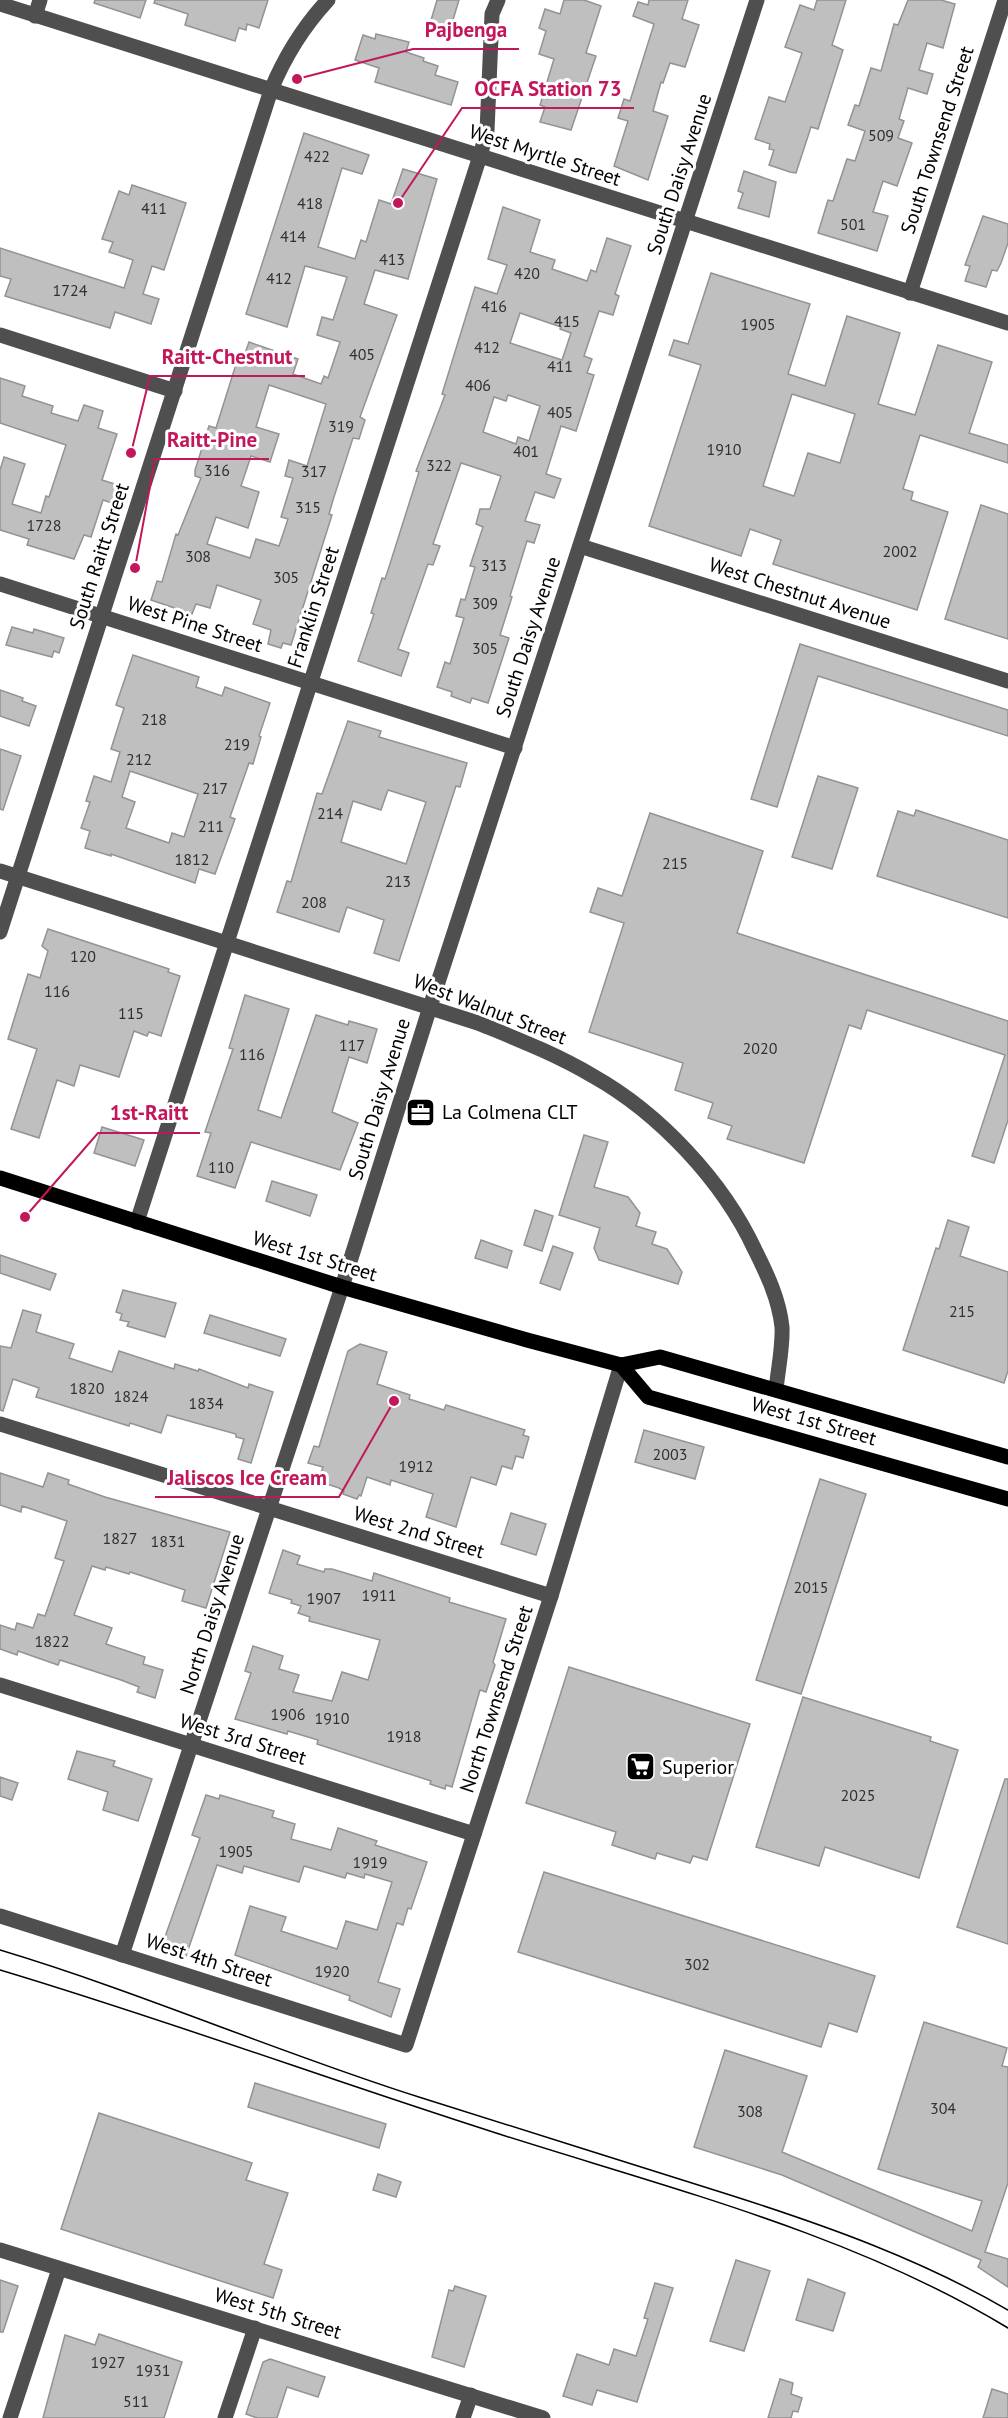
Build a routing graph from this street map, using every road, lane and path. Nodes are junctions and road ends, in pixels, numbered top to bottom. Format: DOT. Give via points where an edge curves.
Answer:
graph roads {
  1 [pos="40,0"];
  2 [pos="328,0"];
  3 [pos="498,0"];
  4 [pos="757,0"];
  5 [pos="1005,0"];
  6 [pos="0,4"];
  7 [pos="35,16"];
  8 [pos="271,90"];
  9 [pos="480,156"];
  10 [pos="686,222"];
  11 [pos="910,293"];
  12 [pos="1008,323"];
  13 [pos="0,335"];
  14 [pos="175,391"];
  15 [pos="580,546"];
  16 [pos="0,584"];
  17 [pos="102,616"];
  18 [pos="1008,681"];
  19 [pos="311,683"];
  20 [pos="515,748"];
  21 [pos="0,871"];
  22 [pos="18,877"];
  23 [pos="0,932"];
  24 [pos="227,942"];
  25 [pos="430,1006"];
  26 [pos="0,1178"];
  27 [pos="137,1222"];
  28 [pos="342,1287"];
  29 [pos="621,1365"];
  30 [pos="776,1390"];
  31 [pos="0,1424"];
  32 [pos="1008,1457"];
  33 [pos="1008,1499"];
  34 [pos="270,1507"];
  35 [pos="551,1596"];
  36 [pos="0,1685"];
  37 [pos="191,1745"];
  38 [pos="474,1834"];
  39 [pos="0,1916"];
  40 [pos="122,1955"];
  41 [pos="406,2045"];
  42 [pos="0,2250"];
  43 [pos="59,2269"];
  44 [pos="255,2328"];
  45 [pos="471,2395"];
  46 [pos="10,2418"];
  47 [pos="225,2418"];
  48 [pos="463,2418"];
  49 [pos="543,2418"];
  1 -- 7 [label="street"];
  2 -- 8 [label="street, South Raitt Street" via="296,39"];
  3 -- 9 [label="street, Franklin Street" via="492,14 487,131"];
  4 -- 10 [label="street, South Daisy Avenue"];
  5 -- 11 [label="street, South Townsend Street"];
  6 -- 7 [label="street, West Myrtle Street"];
  7 -- 8 [label="street, West Myrtle Street"];
  8 -- 9 [label="street, West Myrtle Street"];
  8 -- 14 [label="street, South Raitt Street"];
  9 -- 10 [label="street, West Myrtle Street"];
  9 -- 19 [label="street, Franklin Street"];
  10 -- 11 [label="street, West Myrtle Street"];
  10 -- 15 [label="street, South Daisy Avenue"];
  11 -- 12 [label="street, West Myrtle Street"];
  13 -- 14 [label="street"];
  14 -- 17 [label="street, South Raitt Street"];
  15 -- 18 [label="street, West Chestnut Avenue"];
  15 -- 20 [label="street, South Daisy Avenue"];
  16 -- 17 [label="street, West Pine Street"];
  17 -- 19 [label="street, West Pine Street"];
  17 -- 22 [label="street, South Raitt Street"];
  19 -- 20 [label="street, West Pine Street"];
  19 -- 24 [label="street, Franklin Street"];
  20 -- 25 [label="street, South Daisy Avenue"];
  21 -- 22 [label="street, West Walnut Street"];
  22 -- 23 [label="street, South Raitt Street"];
  22 -- 24 [label="street, West Walnut Street"];
  24 -- 25 [label="street, West Walnut Street"];
  24 -- 27 [label="street, Franklin Street"];
  25 -- 28 [label="street, South Daisy Avenue"];
  25 -- 30 [label="street, West Walnut Street" via="542,1049 596,1077 668,1133 701,1167 746,1229 773,1290 782,1328"];
  26 -- 27 [label="main road, West 1st Street"];
  27 -- 28 [label="main road, West 1st Street"];
  28 -- 29 [label="main road, West 1st Street"];
  28 -- 34 [label="street, North Daisy Avenue"];
  29 -- 30 [label="main road, West 1st Street" via="660,1358"];
  29 -- 33 [label="main road, West 1st Street" via="648,1397"];
  29 -- 35 [label="street, North Townsend Street"];
  30 -- 32 [label="main road, West 1st Street"];
  31 -- 34 [label="street, West 2nd Street"];
  34 -- 35 [label="street, West 2nd Street"];
  34 -- 37 [label="street, North Daisy Avenue"];
  35 -- 38 [label="street, North Townsend Street"];
  36 -- 37 [label="street, West 3rd Street"];
  37 -- 38 [label="street, West 3rd Street"];
  37 -- 40 [label="street, North Daisy Avenue"];
  38 -- 41 [label="street, North Townsend Street"];
  39 -- 40 [label="street, West 4th Street"];
  40 -- 41 [label="street, West 4th Street"];
  42 -- 43 [label="street, West 5th Street"];
  43 -- 44 [label="street, West 5th Street"];
  43 -- 46 [label="street"];
  44 -- 45 [label="street, West 5th Street"];
  44 -- 47 [label="street"];
  45 -- 48 [label="street"];
  45 -- 49 [label="street, West 5th Street"];
}
